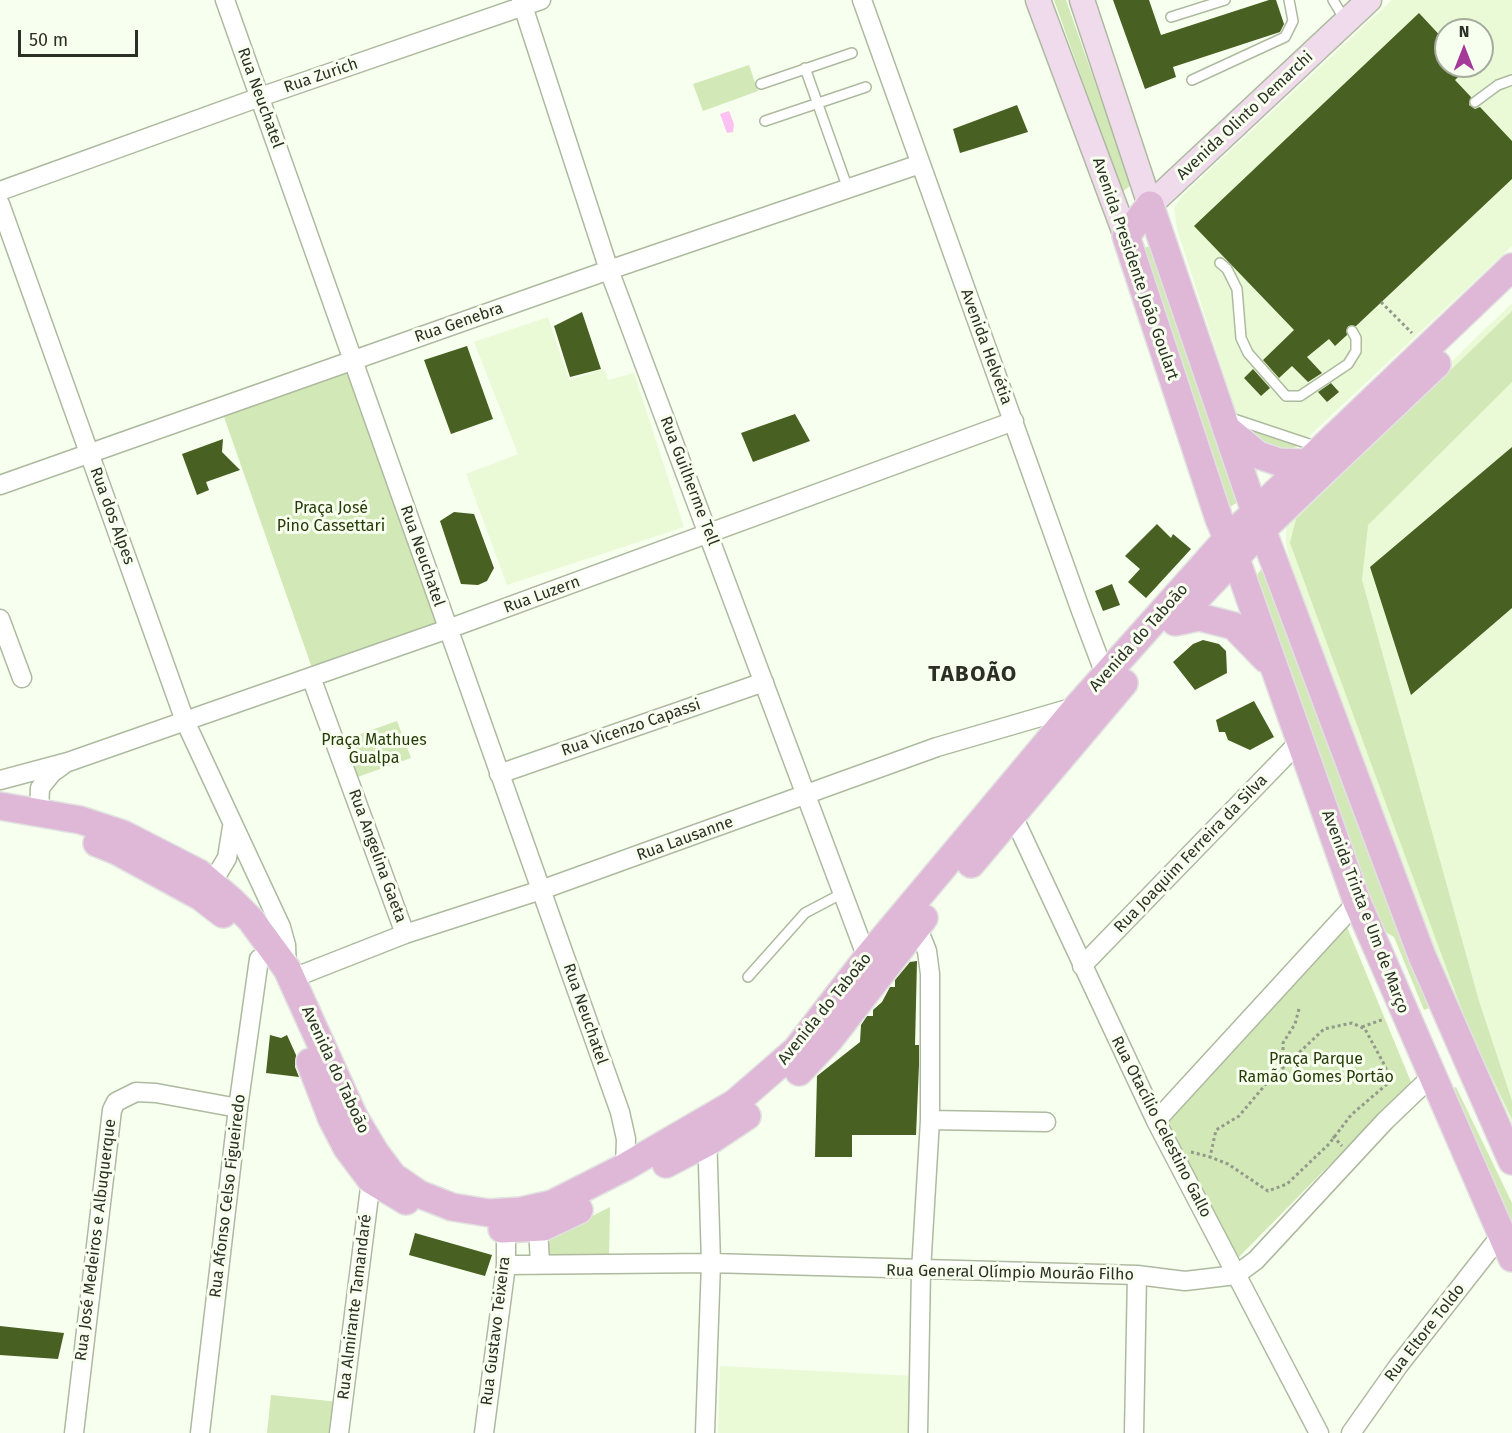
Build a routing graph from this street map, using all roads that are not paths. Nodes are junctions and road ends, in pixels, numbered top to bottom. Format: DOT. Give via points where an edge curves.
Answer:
graph roads {
  1 [pos="225,0"];
  2 [pos="541,0"];
  3 [pos="862,0"];
  4 [pos="1038,0"];
  5 [pos="1082,0"];
  6 [pos="1225,0"];
  7 [pos="1289,0"];
  8 [pos="1333,0"];
  9 [pos="1369,0"];
  10 [pos="522,3"];
  11 [pos="1171,17"];
  12 [pos="1346,22"];
  13 [pos="852,53"];
  14 [pos="805,68"];
  15 [pos="1192,80"];
  16 [pos="1512,80"];
  17 [pos="762,84"];
  18 [pos="866,87"];
  19 [pos="260,97"];
  20 [pos="817,102"];
  21 [pos="1475,102"];
  22 [pos="765,121"];
  23 [pos="920,164"];
  24 [pos="848,189"];
  25 [pos="0,191"];
  26 [pos="0,204"];
  27 [pos="1150,205"];
  28 [pos="1126,236"];
  29 [pos="1220,263"];
  30 [pos="1512,267"];
  31 [pos="609,270"];
  32 [pos="1512,292"];
  33 [pos="1352,331"];
  34 [pos="353,360"];
  35 [pos="1222,419"];
  36 [pos="1014,421"];
  37 [pos="90,453"];
  38 [pos="1312,456"];
  39 [pos="0,485"];
  40 [pos="1259,519"];
  41 [pos="708,533"];
  42 [pos="1231,549"];
  43 [pos="0,619"];
  44 [pos="1175,622"];
  45 [pos="448,629"];
  46 [pos="1275,670"];
  47 [pos="311,677"];
  48 [pos="22,678"];
  49 [pos="764,682"];
  50 [pos="1113,683"];
  51 [pos="1078,706"];
  52 [pos="185,721"];
  53 [pos="1300,741"];
  54 [pos="68,762"];
  55 [pos="499,774"];
  56 [pos="0,780"];
  57 [pos="807,795"];
  58 [pos="0,806"];
  59 [pos="39,813"];
  60 [pos="1013,816"];
  61 [pos="0,821"];
  62 [pos="232,825"];
  63 [pos="212,883"];
  64 [pos="541,890"];
  65 [pos="843,893"];
  66 [pos="1357,902"];
  67 [pos="917,926"];
  68 [pos="1370,931"];
  69 [pos="405,934"];
  70 [pos="867,958"];
  71 [pos="259,959"];
  72 [pos="1082,966"];
  73 [pos="290,973"];
  74 [pos="748,977"];
  75 [pos="1443,1006"];
  76 [pos="1431,1077"];
  77 [pos="238,1108"];
  78 [pos="620,1112"];
  79 [pos="930,1120"];
  80 [pos="1156,1121"];
  81 [pos="1046,1122"];
  82 [pos="707,1131"];
  83 [pos="655,1150"];
  84 [pos="1511,1159"];
  85 [pos="626,1167"];
  86 [pos="371,1180"];
  87 [pos="538,1227"];
  88 [pos="506,1229"];
  89 [pos="1507,1247"];
  90 [pos="711,1263"];
  91 [pos="506,1264"];
  92 [pos="540,1264"];
  93 [pos="921,1271"];
  94 [pos="1137,1275"];
  95 [pos="1236,1275"];
  96 [pos="74,1433"];
  97 [pos="200,1433"];
  98 [pos="339,1433"];
  99 [pos="484,1433"];
  100 [pos="705,1433"];
  101 [pos="918,1433"];
  102 [pos="1134,1433"];
  103 [pos="1319,1433"];
  104 [pos="1351,1433"];
  1 -- 19 [label="street, Rua Neuchatel"];
  2 -- 10 [label="street, Rua Zurich"];
  3 -- 23 [label="street, Avenida Helvétia"];
  4 -- 28 [label="street, Avenida Presidente João Goulart"];
  5 -- 27 [label="street, Avenida Presidente João Goulart"];
  6 -- 11 [label="lane"];
  7 -- 15 [label="lane" via="1293,21 1286,37"];
  8 -- 12 [label="lane"];
  9 -- 12 [label="street, Avenida Olinto Demarchi"];
  10 -- 19 [label="street, Rua Zurich"];
  10 -- 31 [label="street, Rua Guilherme Tell"];
  12 -- 27 [label="street, Avenida Olinto Demarchi"];
  13 -- 14 [label="lane"];
  14 -- 17 [label="lane"];
  14 -- 20 [label="lane"];
  16 -- 21 [label="lane"];
  18 -- 20 [label="lane"];
  19 -- 25 [label="street, Rua Zurich"];
  19 -- 34 [label="street, Rua Neuchatel"];
  20 -- 22 [label="lane"];
  20 -- 24 [label="lane"];
  23 -- 24 [label="street, Rua Genebra"];
  23 -- 36 [label="street, Avenida Helvétia"];
  24 -- 31 [label="street, Rua Genebra"];
  26 -- 37 [label="street, Rua dos Alpes"];
  27 -- 28 [label="main road, Avenida Olinto Demarchi"];
  27 -- 35 [label="main road, Avenida Presidente João Goulart"];
  28 -- 42 [label="main road, Avenida Presidente João Goulart"];
  29 -- 33 [label="lane" via="1237,288 1241,338 1248,353 1286,396 1300,396 1348,364 1356,351"];
  30 -- 38 [label="main road, Avenida do Taboão"];
  31 -- 34 [label="street, Rua Genebra"];
  31 -- 41 [label="street, Rua Guilherme Tell"];
  32 -- 40 [label="main road, Avenida do Taboão"];
  34 -- 37 [label="street, Rua Genebra"];
  34 -- 45 [label="street, Rua Neuchatel"];
  35 -- 38 [label="main road" via="1238,440 1258,455 1279,462"];
  35 -- 40 [label="main road, Avenida Presidente João Goulart"];
  36 -- 41 [label="street, Rua Luzern"];
  36 -- 50 [label="street, Avenida Helvétia"];
  37 -- 39 [label="street, Rua Genebra"];
  37 -- 52 [label="street, Rua dos Alpes"];
  38 -- 40 [label="main road, Avenida do Taboão"];
  40 -- 42 [label="main road, Avenida do Taboão"];
  40 -- 75 [label="main road"];
  41 -- 45 [label="street, Rua Luzern"];
  41 -- 49 [label="street, Rua Guilherme Tell"];
  42 -- 44 [label="main road, Avenida do Taboão"];
  42 -- 46 [label="main road, Avenida Trinta e Um de Março"];
  42 -- 50 [label="main road, Avenida do Taboão"];
  43 -- 48 [label="street"];
  44 -- 46 [label="main road" via="1199,617 1234,626"];
  44 -- 50 [label="main road, Avenida do Taboão"];
  45 -- 47 [label="street, Rua Luzern"];
  45 -- 55 [label="street, Rua Neuchatel"];
  46 -- 53 [label="main road, Avenida Trinta e Um de Março"];
  47 -- 52 [label="street, Rua Luzern"];
  47 -- 69 [label="street, Rua Angelina Gaeta"];
  49 -- 55 [label="street, Rua Vicenzo Capassi"];
  49 -- 57 [label="street, Rua Guilherme Tell"];
  50 -- 51 [label="main road, Avenida do Taboão"];
  50 -- 60 [label="main road, Avenida do Taboão"];
  51 -- 57 [label="street, Rua Lausanne" via="964,738"];
  51 -- 70 [label="main road, Avenida do Taboão"];
  52 -- 54 [label="street, Rua Luzern"];
  52 -- 62 [label="street, Rua dos Alpes"];
  53 -- 66 [label="main road, Avenida Trinta e Um de Março"];
  53 -- 72 [label="street, Rua Joaquim Ferreira da Silva"];
  54 -- 56 [label="street, Rua Luzern"];
  54 -- 59 [label="street, Rua Luzern" via="40,788"];
  55 -- 64 [label="street, Rua Neuchatel"];
  57 -- 64 [label="street, Rua Lausanne"];
  57 -- 65 [label="street, Rua Guilherme Tell"];
  58 -- 59 [label="main road, Avenida do Taboão"];
  59 -- 63 [label="main road, Avenida do Taboão" via="80,820 123,834 164,852"];
  60 -- 67 [label="main road, Avenida do Taboão"];
  60 -- 72 [label="street, Rua Otacílio Celestino Gallo"];
  61 -- 71 [label="main road, Avenida do Taboão" via="54,830 117,851 201,897 229,918"];
  62 -- 63 [label="street" via="227,858"];
  62 -- 73 [label="street, Rua dos Alpes" via="281,927"];
  63 -- 73 [label="main road, Avenida do Taboão" via="251,920"];
  64 -- 69 [label="street, Rua Lausanne"];
  64 -- 78 [label="street, Rua Neuchatel"];
  65 -- 70 [label="street, Rua Guilherme Tell"];
  65 -- 74 [label="lane" via="805,913"];
  66 -- 68 [label="main road, Avenida Trinta e Um de Março"];
  66 -- 80 [label="street"];
  67 -- 79 [label="street" via="927,951 930,974"];
  67 -- 82 [label="main road, Avenida do Taboão" via="830,1038 786,1086 751,1114"];
  68 -- 75 [label="main road" via="1417,1011 1428,1014"];
  68 -- 76 [label="main road, Avenida Trinta e Um de Março"];
  69 -- 73 [label="street, Rua Lausanne"];
  70 -- 82 [label="main road, Avenida do Taboão" via="796,1050"];
  71 -- 77 [label="street, Rua Afonso Celso Figueiredo"];
  71 -- 86 [label="main road, Avenida do Taboão" via="300,1036 341,1138"];
  72 -- 80 [label="street, Rua Otacílio Celestino Gallo"];
  73 -- 85 [label="main road, Avenida do Taboão" via="359,1126 393,1176 419,1194 452,1207 489,1213 521,1211 552,1204"];
  75 -- 84 [label="main road"];
  76 -- 84 [label="main road" via="1449,1073 1461,1080 1491,1137"];
  76 -- 89 [label="main road, Avenida Trinta e Um de Março"];
  76 -- 95 [label="street" via="1256,1260"];
  77 -- 96 [label="street, Rua José Medeiros e Albuquerque" via="136,1092 116,1102"];
  77 -- 97 [label="street, Rua Afonso Celso Figueiredo"];
  78 -- 83 [label="street, Rua Neuchatel" via="635,1133"];
  78 -- 85 [label="street, Rua Neuchatel" via="626,1139"];
  79 -- 81 [label="street"];
  79 -- 93 [label="street"];
  80 -- 95 [label="street, Rua Otacílio Celestino Gallo"];
  82 -- 83 [label="main road, Avenida do Taboão"];
  82 -- 87 [label="main road, Avenida do Taboão" via="590,1205"];
  82 -- 90 [label="street"];
  83 -- 85 [label="main road, Avenida do Taboão"];
  86 -- 88 [label="main road, Avenida do Taboão" via="432,1216 465,1226"];
  86 -- 98 [label="street, Rua Almirante Tamandaré"];
  87 -- 88 [label="main road, Avenida do Taboão"];
  87 -- 92 [label="street"];
  88 -- 91 [label="street, Rua Gustavo Teixeira"];
  89 -- 104 [label="street, Rua Eltore Toldo" via="1399,1365"];
  90 -- 92 [label="street, Rua General Olímpio Mourão Filho"];
  90 -- 93 [label="street, Rua General Olímpio Mourão Filho"];
  90 -- 100 [label="street"];
  91 -- 92 [label="street, Rua General Olímpio Mourão Filho"];
  91 -- 99 [label="street, Rua Gustavo Teixeira"];
  93 -- 94 [label="street, Rua General Olímpio Mourão Filho"];
  93 -- 101 [label="street"];
  94 -- 95 [label="street, Rua General Olímpio Mourão Filho" via="1185,1281"];
  94 -- 102 [label="street"];
  95 -- 103 [label="street, Rua Otacílio Celestino Gallo"];
}
